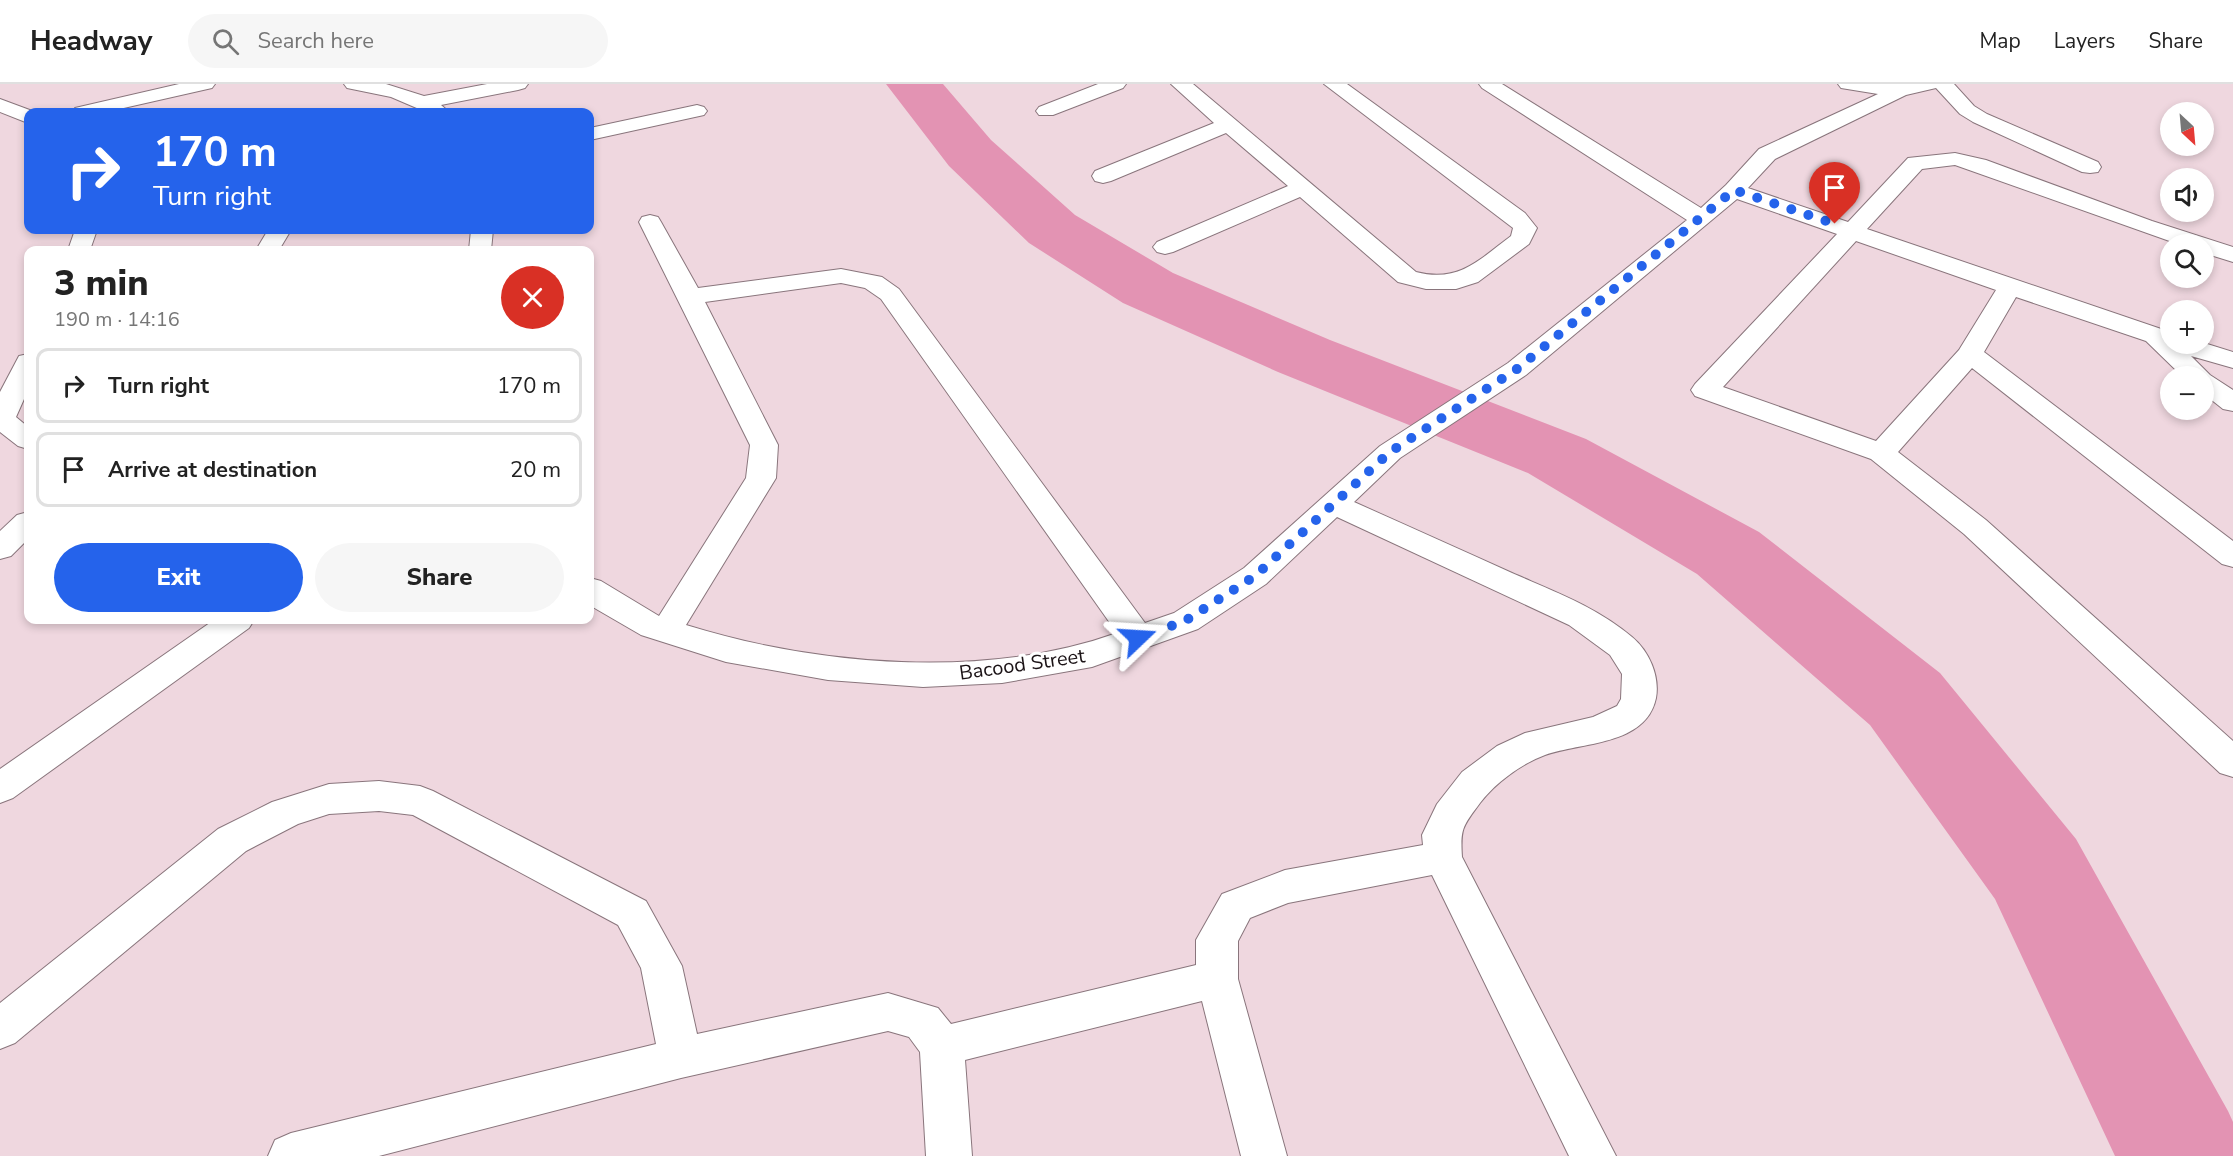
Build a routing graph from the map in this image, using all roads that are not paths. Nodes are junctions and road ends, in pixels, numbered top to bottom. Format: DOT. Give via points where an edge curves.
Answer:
graph roads {
  1 [pos="354,84"];
  2 [pos="518,84"];
  3 [pos="1116,84"];
  4 [pos="1181,84"];
  5 [pos="1334,84"];
  6 [pos="1489,84"];
  7 [pos="1848,84"];
  8 [pos="1931,84"];
  9 [pos="1943,84"];
  10 [pos="205,90"];
  11 [pos="1900,91"];
  12 [pos="0,105"];
  13 [pos="431,107"];
  14 [pos="104,108"];
  15 [pos="698,111"];
  16 [pos="1046,111"];
  17 [pos="24,115"];
  18 [pos="1227,125"];
  19 [pos="594,133"];
  20 [pos="2090,167"];
  21 [pos="1104,176"];
  22 [pos="1303,188"];
  23 [pos="1734,190"];
  24 [pos="1702,219"];
  25 [pos="650,222"];
  26 [pos="1855,231"];
  27 [pos="2171,234"];
  28 [pos="1165,247"];
  29 [pos="2214,249"];
  30 [pos="2233,255"];
  31 [pos="2010,287"];
  32 [pos="690,297"];
  33 [pos="2160,337"];
  34 [pos="1970,354"];
  35 [pos="2180,354"];
  36 [pos="2214,354"];
  37 [pos="2233,360"];
  38 [pos="2189,366"];
  39 [pos="24,370"];
  40 [pos="2214,389"];
  41 [pos="2233,403"];
  42 [pos="24,437"];
  43 [pos="1881,453"];
  44 [pos="1333,504"];
  45 [pos="24,526"];
  46 [pos="0,549"];
  47 [pos="2233,557"];
  48 [pos="594,592"];
  49 [pos="231,624"];
  50 [pos="666,631"];
  51 [pos="1138,638"];
  52 [pos="2233,763"];
  53 [pos="0,788"];
  54 [pos="1443,857"];
  55 [pos="1217,979"];
  56 [pos="0,1029"];
  57 [pos="942,1046"];
  58 [pos="681,1058"];
  59 [pos="291,1156"];
  60 [pos="949,1156"];
  61 [pos="1264,1156"];
  62 [pos="1593,1156"];
  1 -- 13 [label="street" via="394,90"];
  2 -- 13 [label="street"];
  3 -- 16 [label="street"];
  4 -- 18 [label="street"];
  5 -- 22 [label="street" via="1517,218 1525,228 1521,239 1466,280 1443,285 1423,282 1407,277"];
  6 -- 24 [label="street"];
  7 -- 11 [label="street"];
  8 -- 11 [label="street, Bacood Street"];
  9 -- 20 [label="street" via="1980,118"];
  10 -- 14 [label="street"];
  11 -- 23 [label="street, Bacood Street" via="1767,154"];
  12 -- 17 [label="street"];
  15 -- 19 [label="street"];
  18 -- 21 [label="street"];
  18 -- 22 [label="street"];
  22 -- 28 [label="street"];
  23 -- 24 [label="street, Bacood Street"];
  23 -- 26 [label="street"];
  24 -- 44 [label="street, Bacood Street" via="1517,369 1390,452"];
  25 -- 32 [label="street"];
  26 -- 27 [label="street" via="1916,163 1955,159"];
  26 -- 31 [label="street"];
  26 -- 43 [label="street" via="1705,390"];
  29 -- 30 [label="street"];
  31 -- 33 [label="street"];
  31 -- 34 [label="street"];
  32 -- 50 [label="street" via="764,445 761,478"];
  32 -- 51 [label="street" via="841,276 873,282 890,294"];
  34 -- 43 [label="street"];
  34 -- 47 [label="street"];
  35 -- 38 [label="street"];
  36 -- 37 [label="street"];
  39 -- 42 [label="street" via="1,419"];
  40 -- 41 [label="street"];
  43 -- 52 [label="street" via="1975,526"];
  44 -- 51 [label="street, Bacood Street" via="1255,576 1185,621"];
  44 -- 54 [label="street" via="1581,616 1622,647 1640,673 1638,699 1630,715 1601,729 1538,743 1509,756 1475,782 1450,815 1441,835"];
  45 -- 46 [label="street"];
  48 -- 50 [label="street, Bacood Street"];
  49 -- 53 [label="street"];
  50 -- 51 [label="street, Bacood Street" via="726,650 828,668 923,675 1002,671 1092,655"];
  54 -- 55 [label="street" via="1285,887 1236,906 1217,940"];
  54 -- 62 [label="street"];
  55 -- 57 [label="street"];
  55 -- 61 [label="street"];
  56 -- 58 [label="street" via="232,840 285,813 329,799 379,796 420,801 632,913 661,966"];
  57 -- 58 [label="street" via="922,1022 888,1012"];
  57 -- 60 [label="street"];
  58 -- 59 [label="street"];
}
